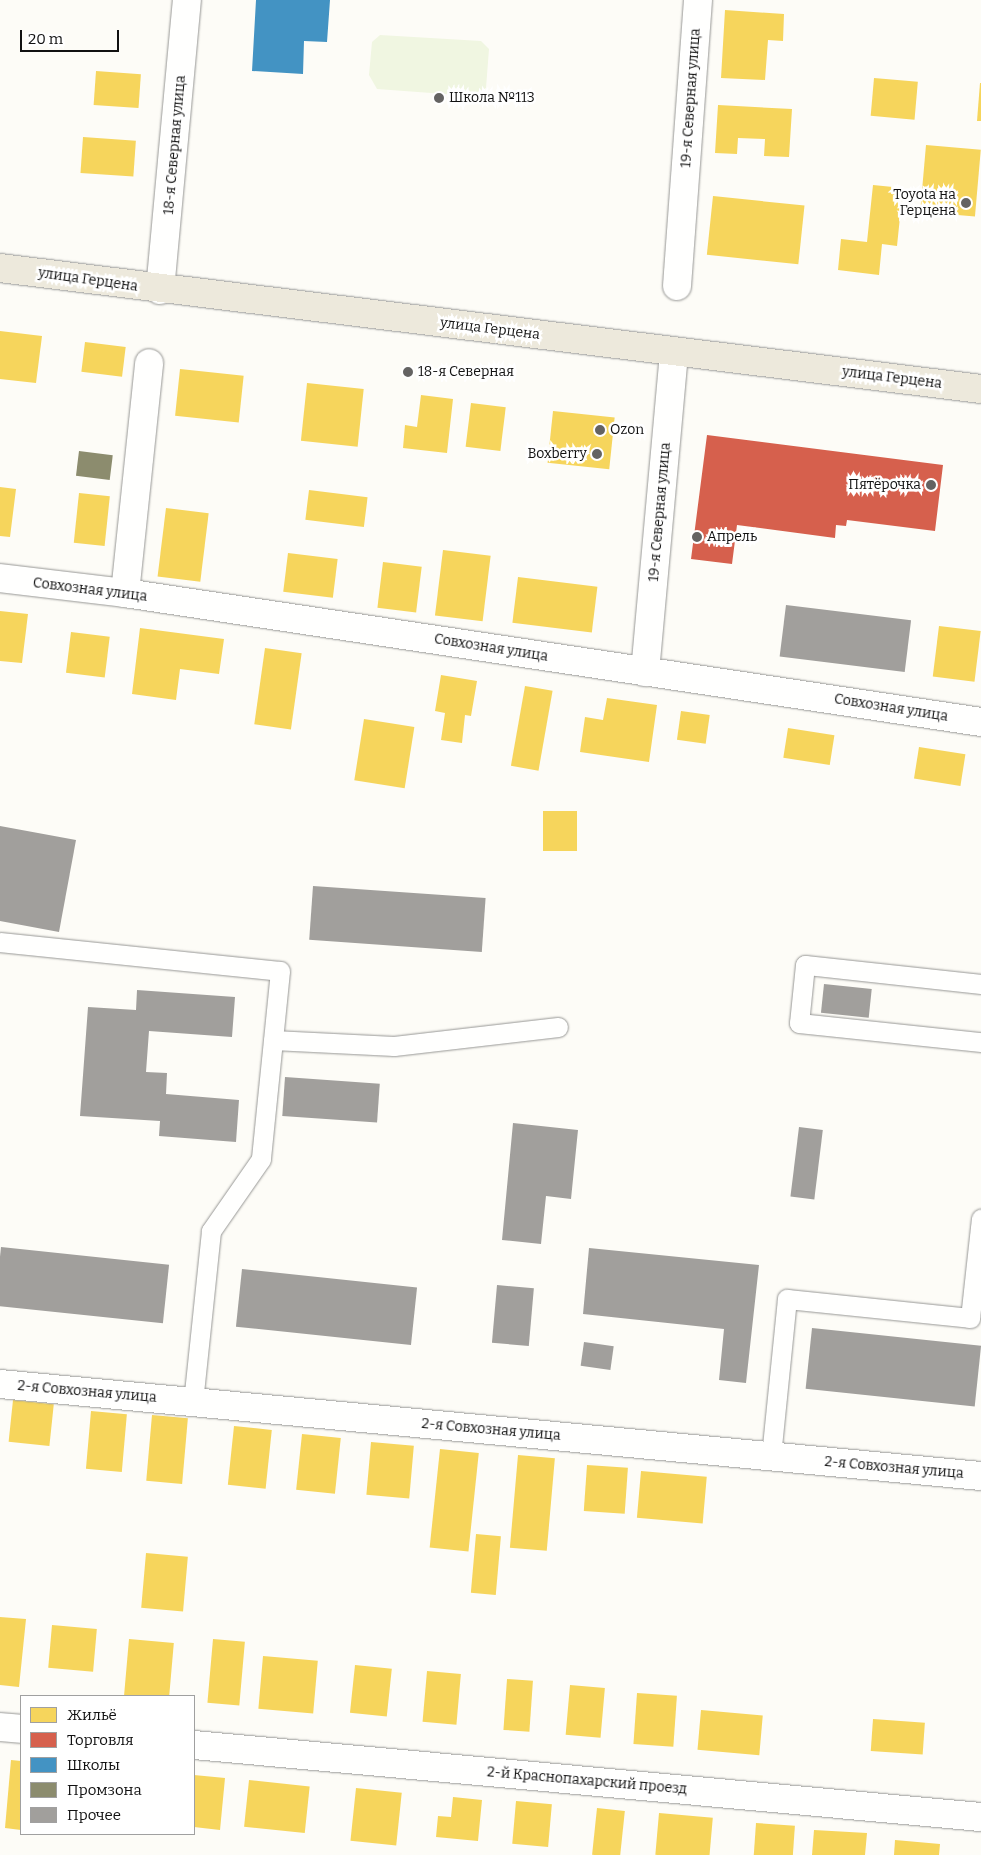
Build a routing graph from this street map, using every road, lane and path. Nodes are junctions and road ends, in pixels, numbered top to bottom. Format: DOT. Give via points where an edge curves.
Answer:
graph roads {
  1 [pos="187,0"];
  2 [pos="698,0"];
  3 [pos="0,268"];
  4 [pos="677,286"];
  5 [pos="160,290"];
  6 [pos="674,352"];
  7 [pos="149,362"];
  8 [pos="981,389"];
  9 [pos="0,578"];
  10 [pos="125,593"];
  11 [pos="646,672"];
  12 [pos="981,722"];
  13 [pos="0,942"];
  14 [pos="981,984"];
  15 [pos="558,1027"];
  16 [pos="273,1040"];
  17 [pos="981,1042"];
  18 [pos="981,1219"];
  19 [pos="976,1322"];
  20 [pos="0,1384"];
  21 [pos="194,1402"];
  22 [pos="771,1456"];
  23 [pos="981,1476"];
  24 [pos="0,1727"];
  25 [pos="20,1729"];
  26 [pos="195,1745"];
  27 [pos="981,1816"];
  1 -- 5 [label="street, 18-я Северная улица"];
  2 -- 4 [label="street, 19-я Северная улица"];
  3 -- 5 [label="main road, улица Герцена"];
  5 -- 6 [label="main road, улица Герцена"];
  6 -- 8 [label="main road, улица Герцена"];
  6 -- 11 [label="street, 19-я Северная улица"];
  7 -- 10 [label="street"];
  9 -- 10 [label="street, Совхозная улица"];
  10 -- 11 [label="street, Совхозная улица"];
  11 -- 12 [label="street, Совхозная улица"];
  13 -- 16 [label="lane" via="280,971"];
  14 -- 17 [label="lane" via="805,965 799,1023"];
  15 -- 16 [label="lane" via="394,1046"];
  16 -- 21 [label="lane" via="261,1159 211,1231"];
  18 -- 19 [label="lane"];
  19 -- 22 [label="lane" via="787,1298"];
  20 -- 21 [label="street, 2-я Совхозная улица"];
  21 -- 22 [label="street, 2-я Совхозная улица"];
  22 -- 23 [label="street, 2-я Совхозная улица"];
  24 -- 25 [label="street"];
  26 -- 27 [label="street, 2-й Краснопахарский проезд"];
}
